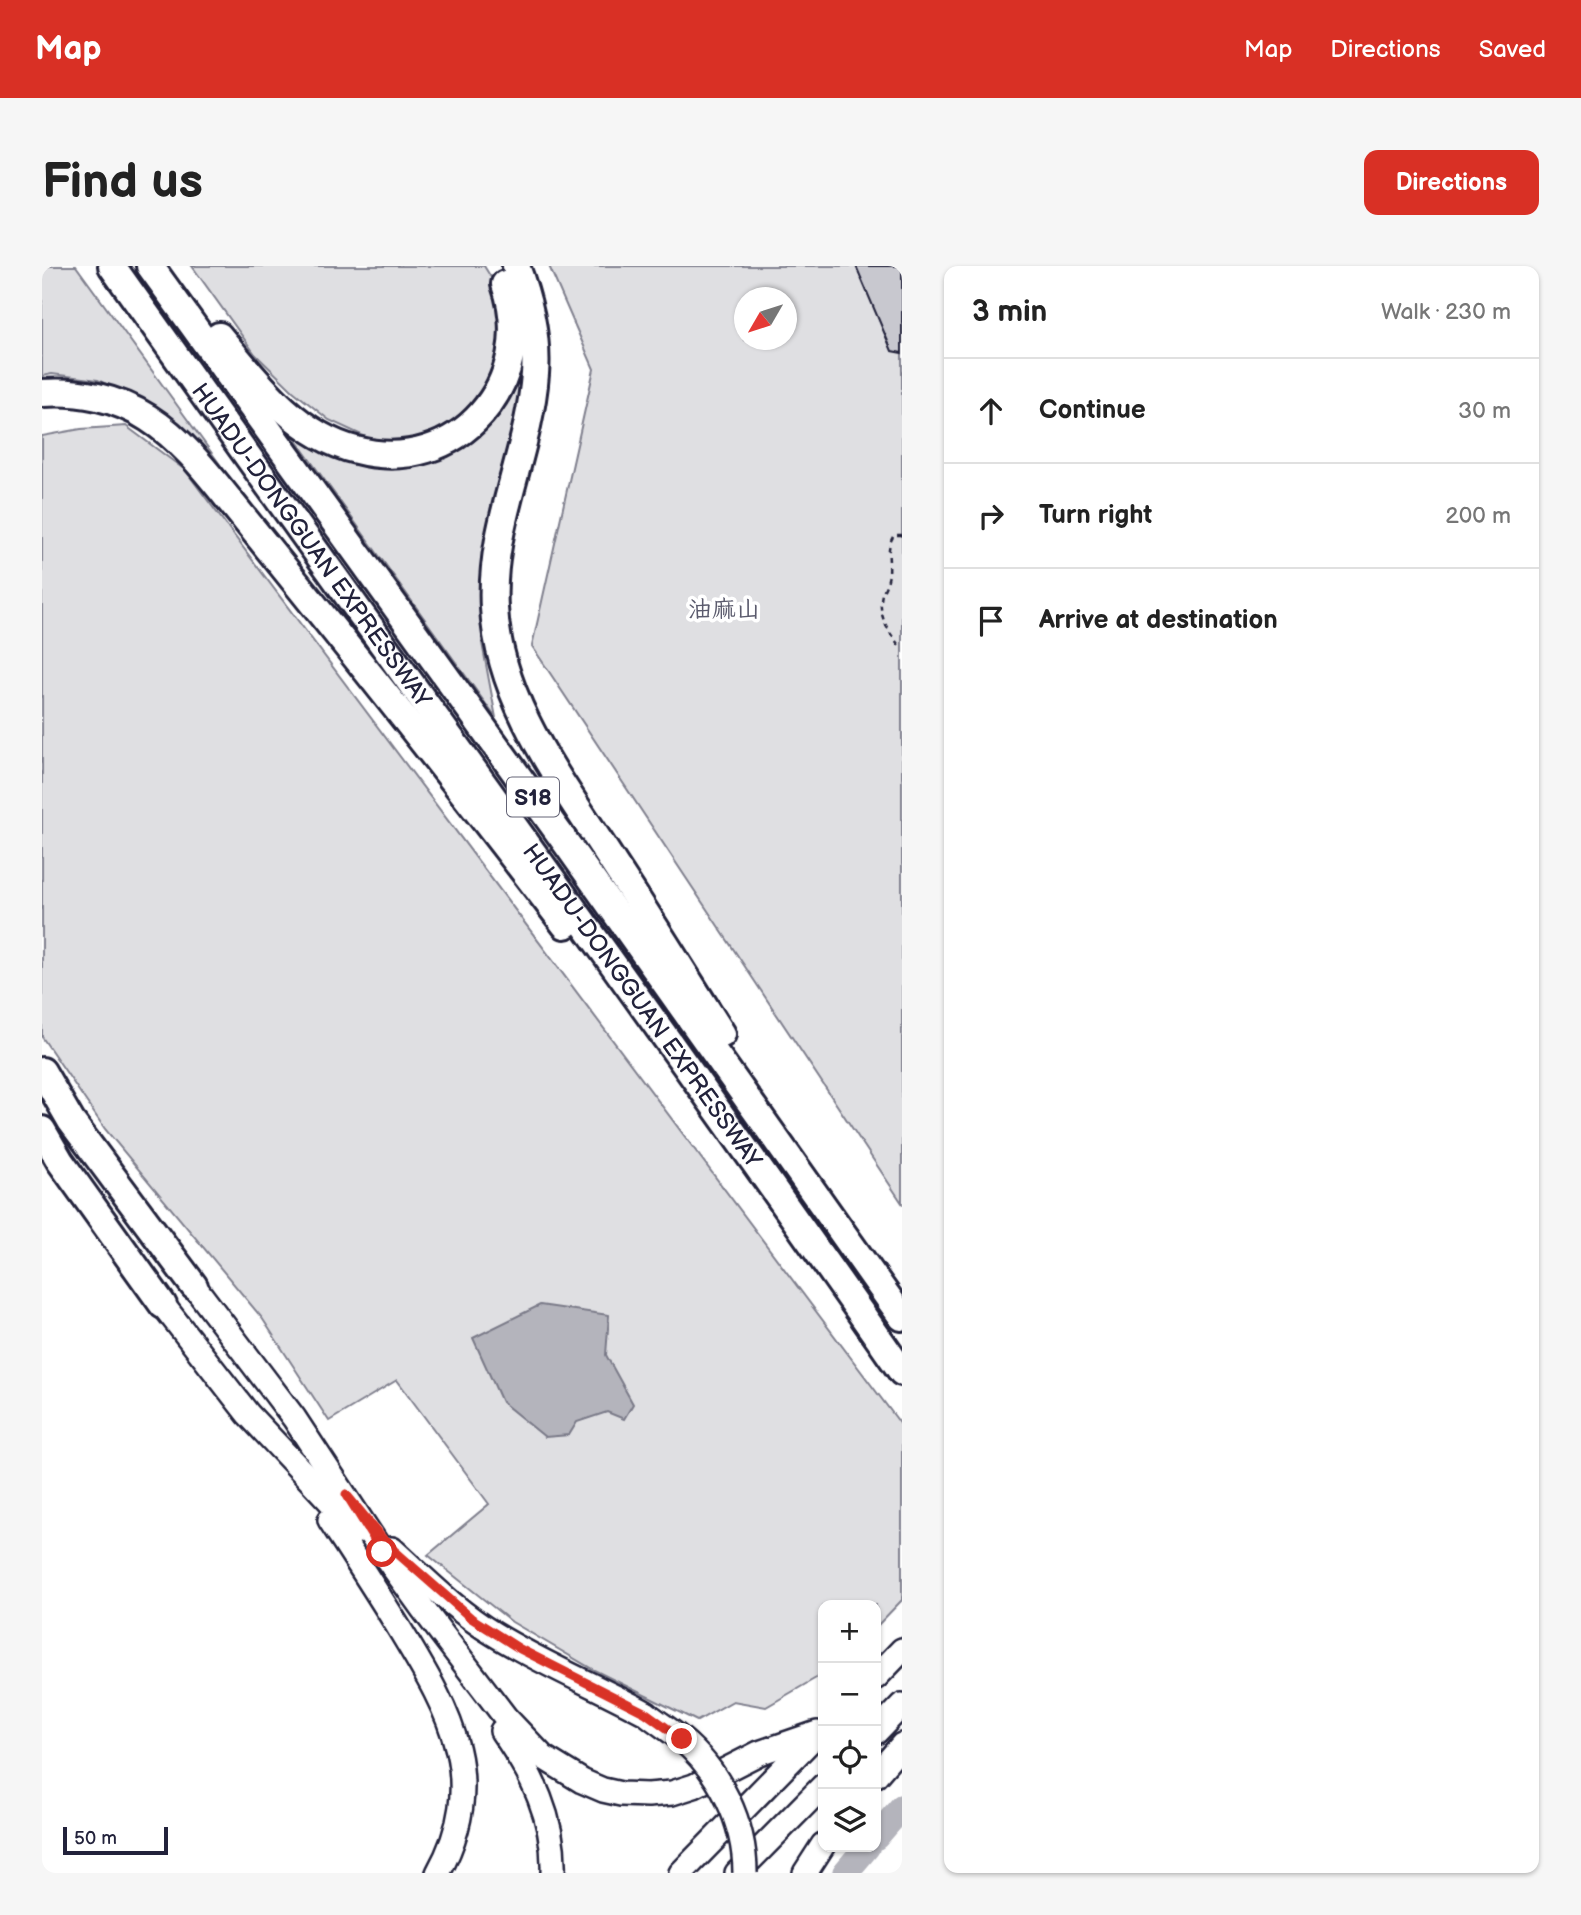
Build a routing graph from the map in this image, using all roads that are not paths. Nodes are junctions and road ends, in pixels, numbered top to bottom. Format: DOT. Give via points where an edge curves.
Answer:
graph roads {
  1 [pos="112,266"];
  2 [pos="150,266"];
  3 [pos="166,266"];
  4 [pos="498,266"];
  5 [pos="516,266"];
  6 [pos="192,315"];
  7 [pos="42,393"];
  8 [pos="42,1071"];
  9 [pos="42,1130"];
  10 [pos="875,1279"];
  11 [pos="194,1286"];
  12 [pos="851,1298"];
  13 [pos="163,1305"];
  14 [pos="902,1318"];
  15 [pos="902,1372"];
  16 [pos="292,1461"];
  17 [pos="346,1494"];
  18 [pos="902,1650"];
  19 [pos="881,1672"];
  20 [pos="902,1705"];
  21 [pos="881,1727"];
  22 [pos="818,1731"];
  23 [pos="818,1732"];
  24 [pos="902,1745"];
  25 [pos="881,1769"];
  26 [pos="820,1789"];
  27 [pos="818,1852"];
  28 [pos="438,1873"];
  29 [pos="553,1873"];
  30 [pos="681,1873"];
  31 [pos="737,1873"];
  32 [pos="745,1873"];
  33 [pos="805,1873"];
  1 -- 12 [label="highway, HUADU-DONGGUAN EXPRESSWAY / S18"];
  2 -- 6 [label="highway, HUADU-DONGGUAN EXPRESSWAY / S18"];
  3 -- 6 [label="highway"];
  4 -- 6 [label="highway" via="509,293 514,330 505,377 473,423 447,441 414,453 355,450 319,435 269,395"];
  5 -- 10 [label="highway" via="526,291 536,349 529,419 503,517 493,581 502,664 526,721 554,770"];
  6 -- 10 [label="highway, HUADU-DONGGUAN EXPRESSWAY / S18"];
  7 -- 12 [label="highway" via="89,394 126,406 164,430 202,467 480,813"];
  8 -- 11 [label="highway" via="71,1121"];
  9 -- 13 [label="highway"];
  10 -- 14 [label="highway, HUADU-DONGGUAN EXPRESSWAY / S18"];
  11 -- 17 [label="main road"];
  12 -- 15 [label="highway, HUADU-DONGGUAN EXPRESSWAY / S18"];
  13 -- 16 [label="main road" via="248,1414"];
  16 -- 28 [label="main road" via="426,1673 451,1726 459,1751 463,1796 455,1835"];
  16 -- 29 [label="main road" via="341,1513 525,1765 548,1821"];
  17 -- 22 [label="main road" via="382,1552 506,1718 543,1757 582,1782 621,1794 672,1793"];
  17 -- 32 [label="main road, bridge" via="389,1546 471,1618 520,1649 646,1713 682,1739 722,1789 738,1826"];
  18 -- 19 [label="main road"];
  20 -- 21 [label="main road"];
  23 -- 30 [label="main road"];
  24 -- 25 [label="main road"];
  26 -- 31 [label="main road"];
  27 -- 33 [label="main road"];
}
